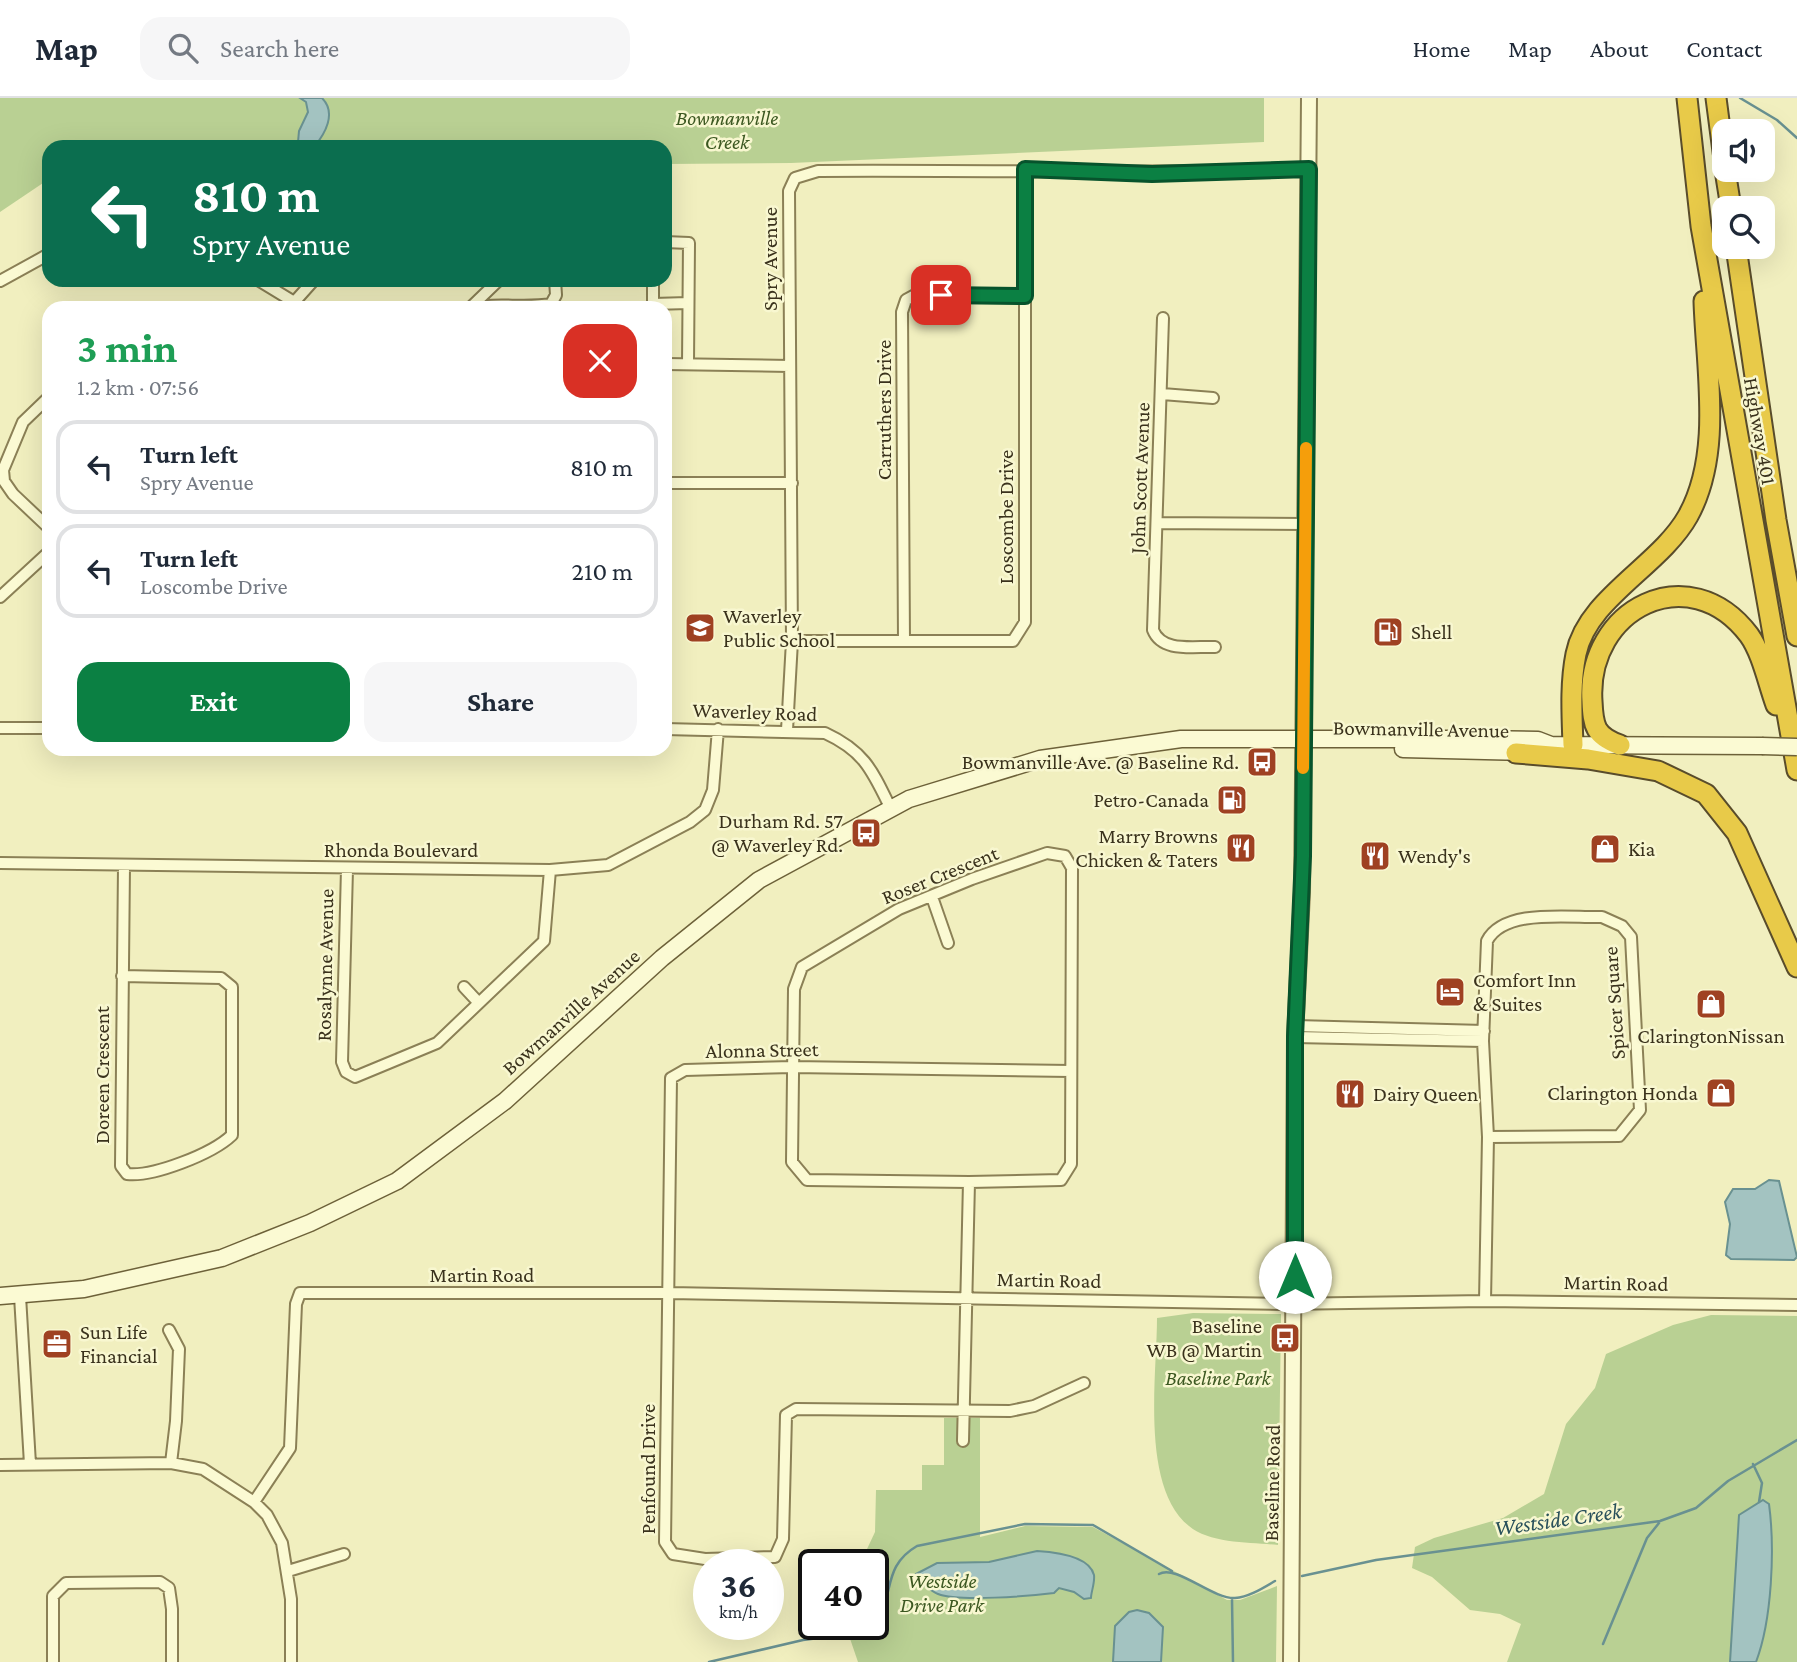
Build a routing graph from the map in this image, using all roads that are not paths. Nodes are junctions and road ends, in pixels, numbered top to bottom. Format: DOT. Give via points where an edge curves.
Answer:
graph roads {
  1 [pos="1309,98"];
  2 [pos="1687,98"];
  3 [pos="1716,98"];
  4 [pos="1719,119"];
  5 [pos="1025,169"];
  6 [pos="1309,169"];
  7 [pos="1701,226"];
  8 [pos="672,242"];
  9 [pos="42,258"];
  10 [pos="1738,259"];
  11 [pos="0,281"];
  12 [pos="268,287"];
  13 [pos="492,287"];
  14 [pos="1025,296"];
  15 [pos="289,301"];
  16 [pos="477,301"];
  17 [pos="672,303"];
  18 [pos="688,303"];
  19 [pos="1163,317"];
  20 [pos="672,364"];
  21 [pos="688,364"];
  22 [pos="790,366"];
  23 [pos="1162,394"];
  24 [pos="1213,398"];
  25 [pos="42,404"];
  26 [pos="672,483"];
  27 [pos="792,483"];
  28 [pos="42,521"];
  29 [pos="1157,523"];
  30 [pos="1305,524"];
  31 [pos="42,558"];
  32 [pos="0,597"];
  33 [pos="1797,636"];
  34 [pos="792,641"];
  35 [pos="904,641"];
  36 [pos="1215,647"];
  37 [pos="0,728"];
  38 [pos="42,728"];
  39 [pos="672,729"];
  40 [pos="718,729"];
  41 [pos="788,730"];
  42 [pos="1303,743"];
  43 [pos="1551,745"];
  44 [pos="1573,745"];
  45 [pos="1620,745"];
  46 [pos="1516,753"];
  47 [pos="1796,758"];
  48 [pos="890,807"];
  49 [pos="0,863"];
  50 [pos="124,866"];
  51 [pos="347,869"];
  52 [pos="550,870"];
  53 [pos="932,897"];
  54 [pos="948,943"];
  55 [pos="1797,967"];
  56 [pos="122,976"];
  57 [pos="464,987"];
  58 [pos="478,1002"];
  59 [pos="1296,1031"];
  60 [pos="1484,1036"];
  61 [pos="792,1067"];
  62 [pos="1071,1071"];
  63 [pos="1488,1137"];
  64 [pos="969,1182"];
  65 [pos="670,1293"];
  66 [pos="0,1296"];
  67 [pos="20,1296"];
  68 [pos="965,1298"];
  69 [pos="1485,1301"];
  70 [pos="1294,1304"];
  71 [pos="1797,1305"];
  72 [pos="169,1330"];
  73 [pos="1084,1383"];
  74 [pos="963,1411"];
  75 [pos="963,1441"];
  76 [pos="171,1463"];
  77 [pos="30,1464"];
  78 [pos="0,1465"];
  79 [pos="254,1502"];
  80 [pos="344,1554"];
  81 [pos="288,1571"];
  82 [pos="52,1662"];
  83 [pos="172,1662"];
  84 [pos="291,1662"];
  85 [pos="1291,1662"];
  1 -- 6 [label="street, Baseline Road"];
  2 -- 7 [label="highway, Highway 401"];
  3 -- 4 [label="highway"];
  5 -- 6 [label="street, Spry Avenue" via="1152,174"];
  5 -- 14 [label="street, Loscombe Drive"];
  5 -- 22 [label="street, Spry Avenue" via="818,170 795,178 789,191"];
  6 -- 30 [label="street, Baseline Road"];
  7 -- 44 [label="highway" via="1709,434 1700,488 1670,544 1604,605 1588,626 1576,652"];
  7 -- 47 [label="highway, Highway 401"];
  8 -- 18 [label="street" via="689,243"];
  9 -- 11 [label="street"];
  10 -- 33 [label="highway, Highway 401"];
  12 -- 15 [label="street"];
  13 -- 16 [label="street"];
  14 -- 35 [label="street, Loscombe Drive" via="1025,622 1013,641"];
  14 -- 35 [label="street, Carruthers Drive" via="917,294 906,300 902,312"];
  17 -- 18 [label="street"];
  18 -- 21 [label="street"];
  19 -- 23 [label="street, John Scott Avenue"];
  20 -- 21 [label="street"];
  21 -- 22 [label="street"];
  22 -- 27 [label="street, Spry Avenue"];
  23 -- 24 [label="street"];
  23 -- 29 [label="street, John Scott Avenue"];
  25 -- 28 [label="street" via="23,422 3,470 13,494"];
  26 -- 27 [label="street"];
  27 -- 34 [label="street, Spry Avenue"];
  29 -- 30 [label="street"];
  29 -- 36 [label="street, John Scott Avenue" via="1153,630 1157,639 1168,646"];
  30 -- 42 [label="street, Baseline Road"];
  31 -- 32 [label="street"];
  34 -- 35 [label="street, Loscombe Drive"];
  34 -- 41 [label="street, Spry Avenue"];
  37 -- 38 [label="street"];
  39 -- 40 [label="street, Waverley Road"];
  40 -- 41 [label="street, Waverley Road"];
  40 -- 52 [label="street, Rhonda Boulevard" via="713,790 705,810 608,865"];
  41 -- 48 [label="street, Waverley Road" via="825,733 846,743 867,761"];
  42 -- 43 [label="main road, Bowmanville Avenue" via="1538,740"];
  42 -- 46 [label="main road, Bowmanville Avenue"];
  42 -- 48 [label="main road, Bowmanville Avenue" via="1182,750 1163,743 1040,759"];
  42 -- 59 [label="street, Baseline Road"];
  43 -- 44 [label="main road, Bowmanville Avenue"];
  43 -- 46 [label="main road, Bowmanville Avenue"];
  44 -- 45 [label="main road, Bowmanville Avenue"];
  45 -- 47 [label="main road, Bowmanville Avenue, bridge" via="1762,746"];
  45 -- 47 [label="highway" via="1596,731 1591,689 1596,655 1609,631 1631,611 1675,596 1702,601 1727,614 1749,636"];
  46 -- 55 [label="highway" via="1658,771 1706,794 1737,833"];
  48 -- 67 [label="main road, Bowmanville Avenue" via="759,880 662,958 505,1101 397,1181 222,1258 84,1289"];
  49 -- 50 [label="street, Rhonda Boulevard"];
  50 -- 51 [label="street, Rhonda Boulevard"];
  50 -- 56 [label="street, Doreen Crescent"];
  51 -- 52 [label="street, Rhonda Boulevard"];
  51 -- 58 [label="street, Rosalynne Avenue" via="342,1062 346,1072 355,1077 372,1072 437,1043"];
  52 -- 58 [label="street, Rosalynne Avenue" via="544,941"];
  53 -- 54 [label="street"];
  53 -- 61 [label="street, Roser Crescent" via="899,909 802,967 794,989"];
  53 -- 62 [label="street, Roser Crescent" via="1047,853 1065,856 1072,868"];
  56 -- 56 [label="street, Doreen Crescent" via="121,1166 127,1174 141,1176 220,1147 232,1135 232,988 221,978"];
  57 -- 58 [label="street"];
  59 -- 60 [label="street"];
  59 -- 70 [label="street, Baseline Road"];
  60 -- 63 [label="street, Spicer Square"];
  60 -- 63 [label="street, Spicer Square" via="1487,941 1501,926 1514,919 1602,917 1622,926 1631,937 1640,1110 1619,1136"];
  61 -- 62 [label="street, Alonna Street"];
  61 -- 64 [label="street, Roser Crescent" via="792,1162 807,1180"];
  61 -- 65 [label="street, Alonna Street" via="685,1070 671,1078"];
  62 -- 64 [label="street, Roser Crescent" via="1071,1164 1061,1180"];
  63 -- 69 [label="street, Spicer Square"];
  64 -- 68 [label="street"];
  65 -- 68 [label="street, Martin Road"];
  65 -- 74 [label="street, Penfound Drive" via="665,1542 673,1554 705,1559 775,1557 783,1539 786,1415 796,1409"];
  65 -- 79 [label="street, Martin Road" via="300,1293 290,1448"];
  66 -- 67 [label="main road, Bowmanville Avenue"];
  67 -- 77 [label="street"];
  68 -- 70 [label="street, Martin Road"];
  68 -- 74 [label="street"];
  69 -- 70 [label="street, Martin Road"];
  69 -- 71 [label="street, Martin Road"];
  70 -- 85 [label="street, Baseline Road"];
  72 -- 76 [label="street" via="179,1349"];
  73 -- 74 [label="street" via="1034,1406"];
  74 -- 75 [label="street"];
  76 -- 77 [label="street"];
  76 -- 79 [label="street" via="203,1469"];
  77 -- 78 [label="street"];
  79 -- 81 [label="street" via="282,1543"];
  80 -- 81 [label="street"];
  81 -- 84 [label="street"];
  82 -- 83 [label="street" via="53,1595 65,1583 106,1582 160,1582 169,1588"];
}
